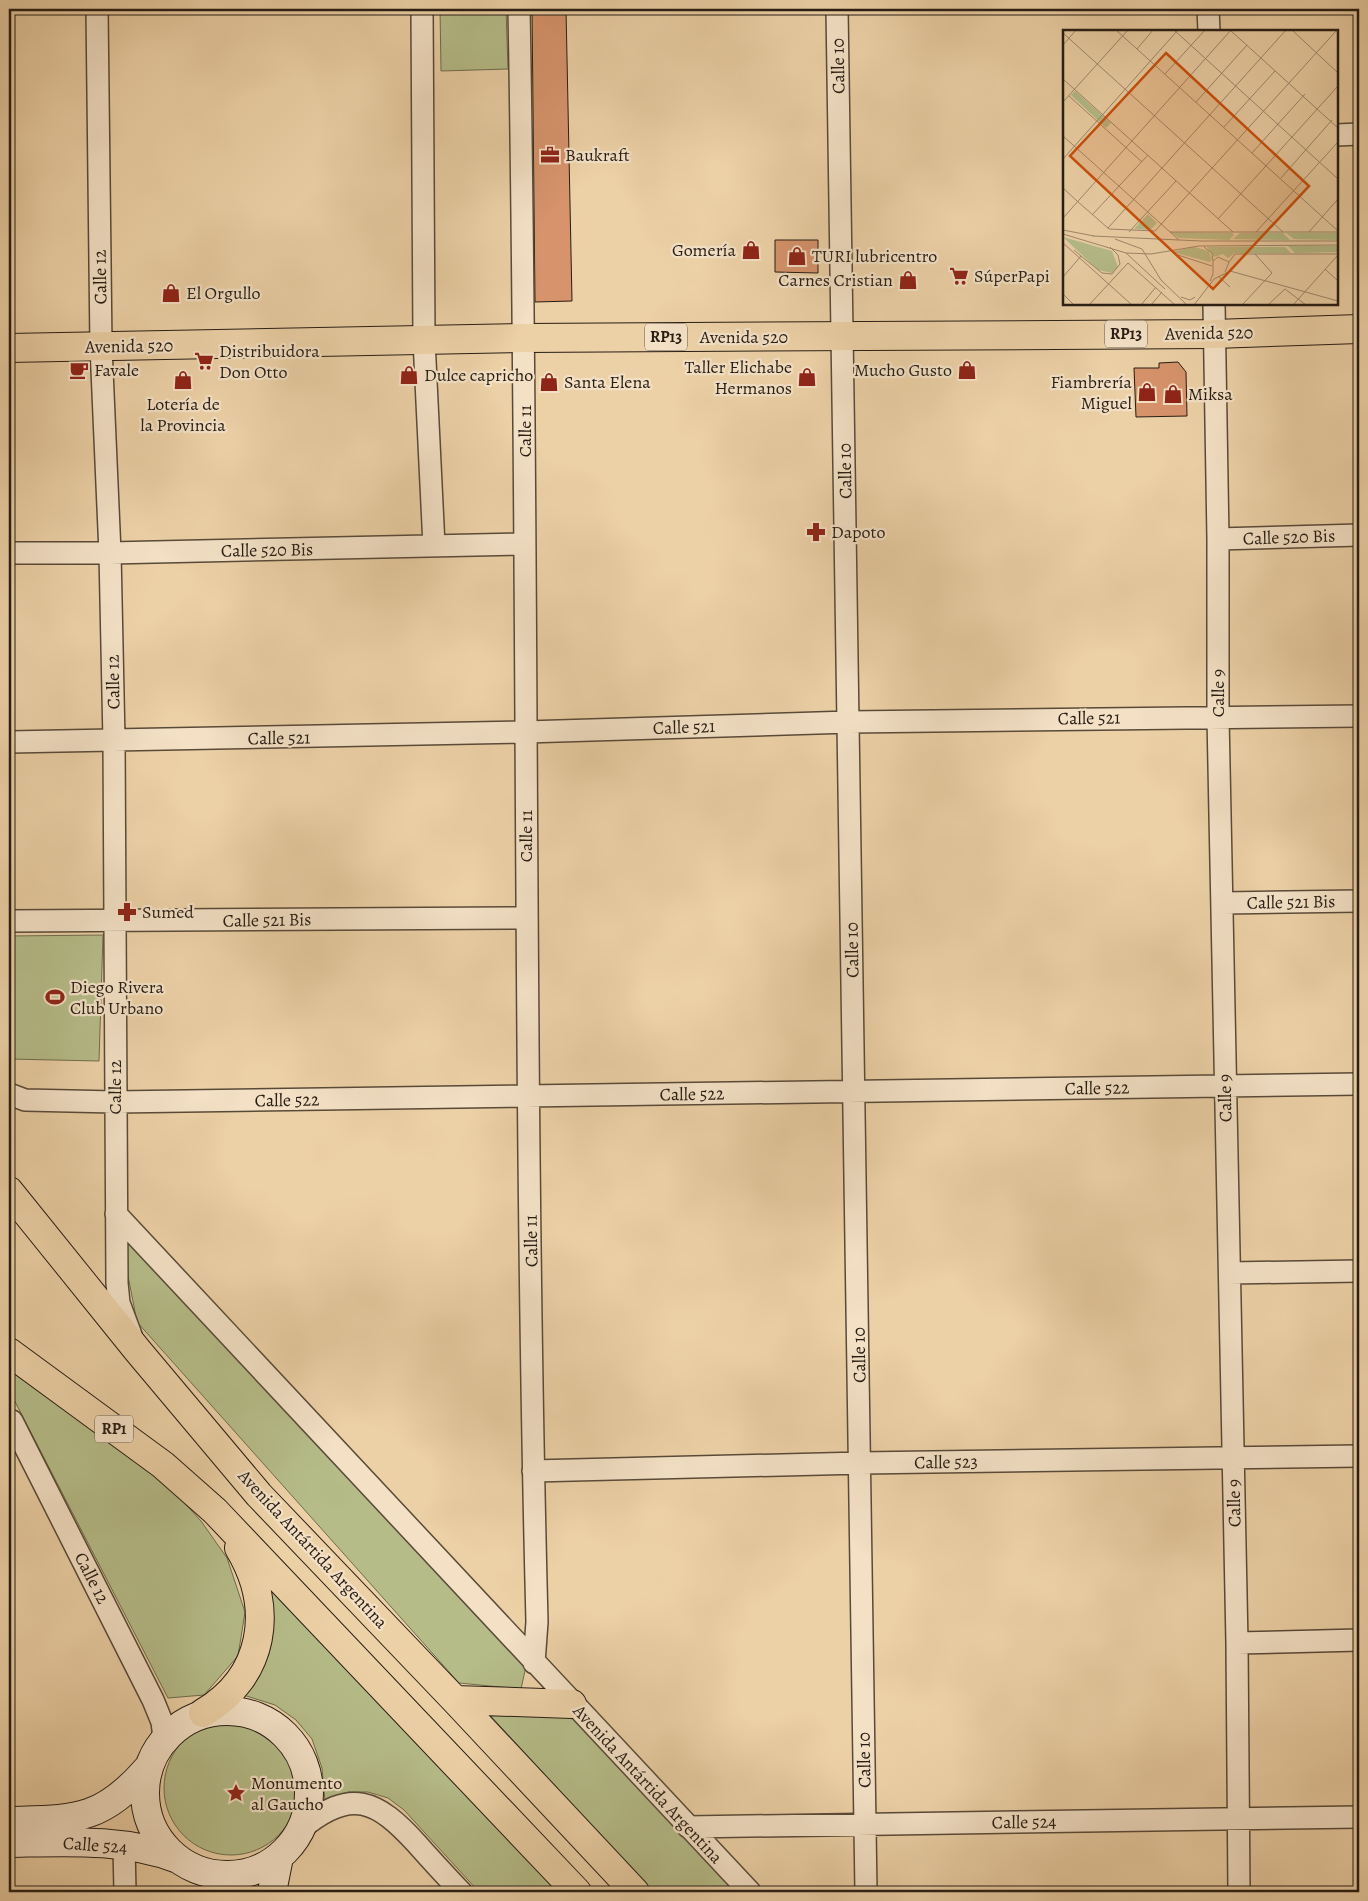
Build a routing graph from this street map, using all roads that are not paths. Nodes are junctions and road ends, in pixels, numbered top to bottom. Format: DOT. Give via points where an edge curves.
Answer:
graph roads {
  1 [pos="97,9"];
  2 [pos="422,9"];
  3 [pos="519,9"];
  4 [pos="837,9"];
  5 [pos="1208,9"];
  6 [pos="1209,30"];
  7 [pos="1359,134"];
  8 [pos="1338,135"];
  9 [pos="1214,305"];
  10 [pos="1359,329"];
  11 [pos="1214,334"];
  12 [pos="844,336"];
  13 [pos="525,338"];
  14 [pos="424,340"];
  15 [pos="101,346"];
  16 [pos="9,348"];
  17 [pos="1359,535"];
  18 [pos="1218,539"];
  19 [pos="524,544"];
  20 [pos="434,546"];
  21 [pos="9,553"];
  22 [pos="110,554"];
  23 [pos="1359,716"];
  24 [pos="1218,717"];
  25 [pos="849,722"];
  26 [pos="526,732"];
  27 [pos="114,741"];
  28 [pos="9,742"];
  29 [pos="1359,901"];
  30 [pos="1223,903"];
  31 [pos="526,918"];
  32 [pos="9,921"];
  33 [pos="116,922"];
  34 [pos="1359,1084"];
  35 [pos="1225,1086"];
  36 [pos="854,1092"];
  37 [pos="529,1096"];
  38 [pos="17,1097"];
  39 [pos="115,1102"];
  40 [pos="9,1191"];
  41 [pos="116,1214"];
  42 [pos="1359,1271"];
  43 [pos="1230,1273"];
  44 [pos="138,1351"];
  45 [pos="9,1352"];
  46 [pos="12,1422"];
  47 [pos="1359,1456"];
  48 [pos="1233,1458"];
  49 [pos="861,1463"];
  50 [pos="533,1471"];
  51 [pos="215,1512"];
  52 [pos="1359,1640"];
  53 [pos="1237,1644"];
  54 [pos="534,1663"];
  55 [pos="455,1700"];
  56 [pos="572,1704"];
  57 [pos="203,1713"];
  58 [pos="164,1738"];
  59 [pos="147,1769"];
  60 [pos="1359,1817"];
  61 [pos="1237,1819"];
  62 [pos="9,1821"];
  63 [pos="865,1824"];
  64 [pos="688,1827"];
  65 [pos="301,1829"];
  66 [pos="9,1843"];
  67 [pos="124,1846"];
  68 [pos="279,1857"];
  69 [pos="179,1860"];
  70 [pos="204,1872"];
  71 [pos="126,1892"];
  72 [pos="233,1892"];
  73 [pos="272,1892"];
  74 [pos="461,1892"];
  75 [pos="577,1892"];
  76 [pos="635,1892"];
  77 [pos="750,1892"];
  78 [pos="866,1892"];
  79 [pos="1239,1892"];
  1 -- 15 [label="street, Calle 12"];
  2 -- 14 [label="street"];
  3 -- 13 [label="street, Calle 11"];
  4 -- 12 [label="street, Calle 10"];
  5 -- 6 [label="street"];
  7 -- 8 [label="street"];
  9 -- 11 [label="street, Calle 9"];
  10 -- 11 [label="main road, Avenida 520 / RP13"];
  11 -- 12 [label="main road, Avenida 520 / RP13"];
  11 -- 18 [label="street, Calle 9"];
  12 -- 13 [label="main road, Avenida 520 / RP13"];
  12 -- 25 [label="street, Calle 10"];
  13 -- 14 [label="main road, Avenida 520 / RP13"];
  13 -- 19 [label="street, Calle 11"];
  14 -- 15 [label="main road, Avenida 520 / RP13"];
  14 -- 20 [label="street"];
  15 -- 16 [label="main road, Avenida 520 / RP13"];
  15 -- 22 [label="street, Calle 12"];
  17 -- 18 [label="street, Calle 520 Bis"];
  18 -- 24 [label="street, Calle 9"];
  19 -- 20 [label="street, Calle 520 Bis"];
  19 -- 26 [label="street, Calle 11"];
  20 -- 22 [label="street, Calle 520 Bis"];
  21 -- 22 [label="street, Calle 520 Bis"];
  22 -- 27 [label="street, Calle 12"];
  23 -- 24 [label="street, Calle 521"];
  24 -- 25 [label="street, Calle 521"];
  24 -- 30 [label="street, Calle 9"];
  25 -- 26 [label="street, Calle 521"];
  25 -- 36 [label="street, Calle 10"];
  26 -- 27 [label="street, Calle 521"];
  26 -- 31 [label="street, Calle 11"];
  27 -- 28 [label="street, Calle 521"];
  27 -- 33 [label="street, Calle 12"];
  29 -- 30 [label="street, Calle 521 Bis"];
  30 -- 35 [label="street, Calle 9"];
  31 -- 33 [label="street, Calle 521 Bis"];
  31 -- 37 [label="street, Calle 11"];
  32 -- 33 [label="street, Calle 521 Bis"];
  33 -- 39 [label="street, Calle 12"];
  34 -- 35 [label="street, Calle 522"];
  35 -- 36 [label="street, Calle 522"];
  35 -- 43 [label="street, Calle 9"];
  36 -- 37 [label="street, Calle 522"];
  36 -- 49 [label="street, Calle 10"];
  37 -- 39 [label="street, Calle 522"];
  37 -- 50 [label="street, Calle 11"];
  38 -- 39 [label="street, Calle 522"];
  39 -- 41 [label="street, Calle 12"];
  40 -- 44 [label="main road, Avenida Antártida Argentina"];
  41 -- 44 [label="street, Calle 12" via="119,1304"];
  41 -- 54 [label="street, Avenida Antártida Argentina"];
  42 -- 43 [label="street"];
  43 -- 48 [label="street, Calle 9"];
  44 -- 55 [label="main road, Avenida Antártida Argentina" via="259,1495"];
  45 -- 51 [label="main road, RP1" via="163,1465"];
  46 -- 58 [label="street, Calle 12" via="153,1700 162,1722"];
  47 -- 48 [label="street, Calle 523"];
  48 -- 49 [label="street, Calle 523"];
  48 -- 53 [label="street, Calle 9"];
  49 -- 50 [label="street, Calle 523"];
  49 -- 63 [label="street, Calle 10"];
  50 -- 54 [label="street, Calle 11" via="537,1622"];
  51 -- 57 [label="main road" via="252,1571 260,1604 260,1632 255,1651 233,1690"];
  51 -- 75 [label="main road"];
  52 -- 53 [label="street"];
  53 -- 61 [label="street, Calle 9"];
  54 -- 56 [label="street, Avenida Antártida Argentina"];
  55 -- 56 [label="main road"];
  55 -- 76 [label="main road, Avenida Antártida Argentina"];
  56 -- 64 [label="street, Avenida Antártida Argentina"];
  57 -- 58 [label="street" via="182,1723"];
  57 -- 65 [label="street" via="234,1710 265,1719 289,1739 305,1767 309,1798"];
  58 -- 59 [label="street"];
  59 -- 62 [label="street, Calle 524" via="108,1805 91,1814 69,1820"];
  59 -- 69 [label="street" via="145,1803 148,1821"];
  60 -- 61 [label="street, Calle 524"];
  61 -- 63 [label="street, Calle 524"];
  61 -- 79 [label="street, Calle 9"];
  63 -- 64 [label="street, Calle 524"];
  63 -- 78 [label="street, Calle 10"];
  64 -- 77 [label="street, Avenida Antártida Argentina"];
  65 -- 68 [label="street"];
  65 -- 74 [label="street" via="321,1812 338,1806 360,1803 379,1808 396,1821"];
  66 -- 67 [label="street, Calle 524" via="81,1842"];
  67 -- 69 [label="street, Calle 524"];
  67 -- 71 [label="street"];
  68 -- 70 [label="street" via="256,1870 230,1875"];
  68 -- 73 [label="street"];
  69 -- 70 [label="street"];
  70 -- 72 [label="street"];
}
